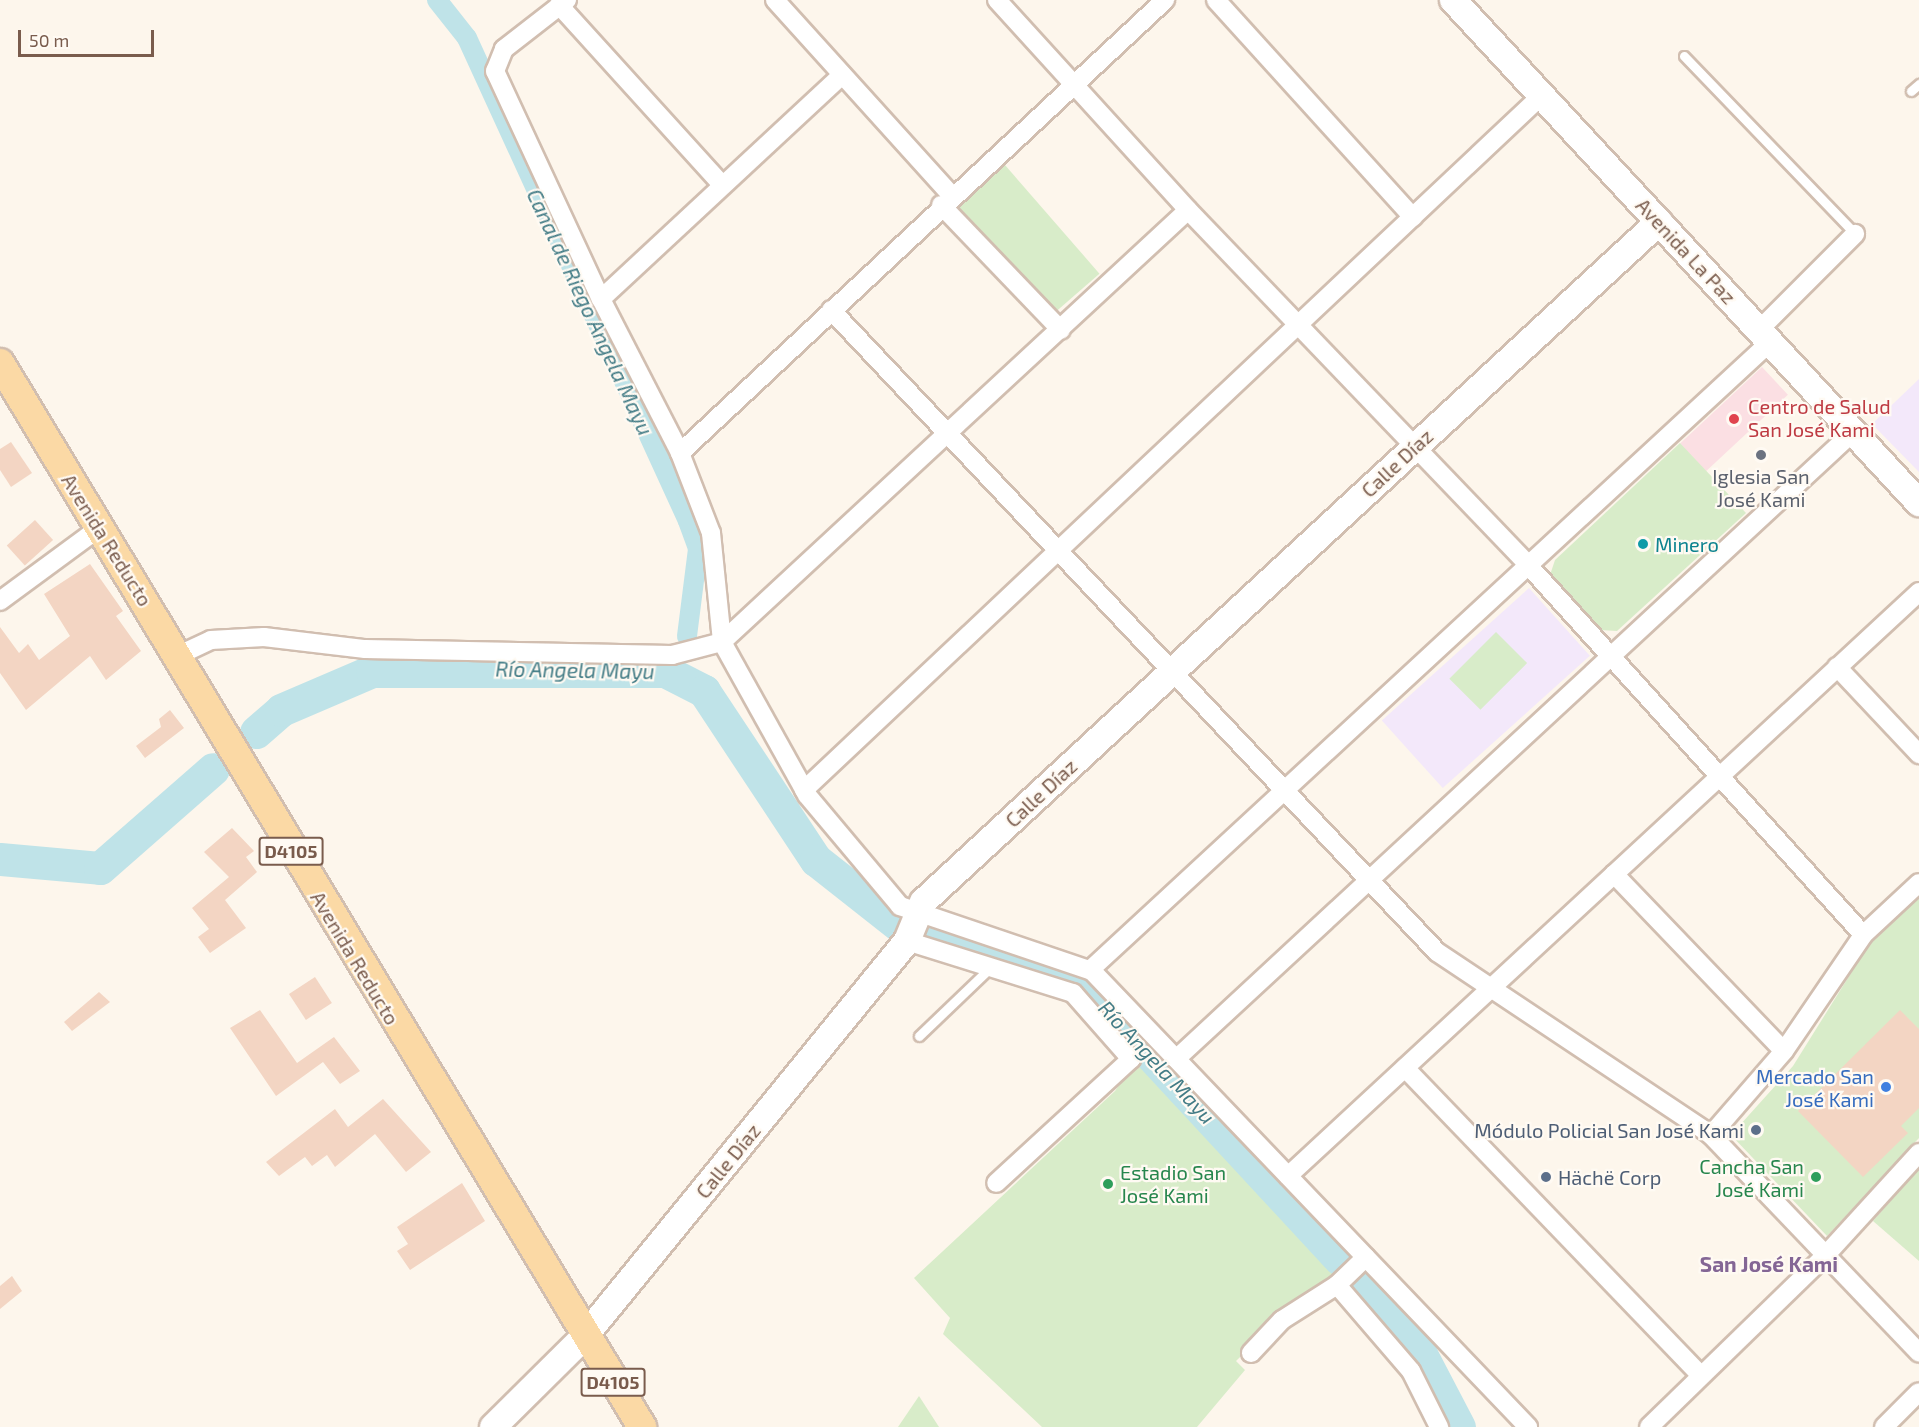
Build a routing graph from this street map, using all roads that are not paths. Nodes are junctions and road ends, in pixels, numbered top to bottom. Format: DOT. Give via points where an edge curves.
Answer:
graph roads {
  1 [pos="775,0"];
  2 [pos="997,0"];
  3 [pos="1165,0"];
  4 [pos="1216,0"];
  5 [pos="1453,0"];
  6 [pos="563,3"];
  7 [pos="1684,56"];
  8 [pos="842,75"];
  9 [pos="1919,84"];
  10 [pos="1073,85"];
  11 [pos="1911,91"];
  12 [pos="1541,96"];
  13 [pos="723,184"];
  14 [pos="946,200"];
  15 [pos="1188,210"];
  16 [pos="1413,217"];
  17 [pos="1659,222"];
  18 [pos="1855,234"];
  19 [pos="601,298"];
  20 [pos="831,310"];
  21 [pos="1298,326"];
  22 [pos="1060,330"];
  23 [pos="1765,336"];
  24 [pos="0,363"];
  25 [pos="1853,432"];
  26 [pos="948,433"];
  27 [pos="1414,448"];
  28 [pos="680,453"];
  29 [pos="1919,503"];
  30 [pos="99,528"];
  31 [pos="1058,551"];
  32 [pos="1528,565"];
  33 [pos="1919,592"];
  34 [pos="0,601"];
  35 [pos="722,642"];
  36 [pos="179,655"];
  37 [pos="1610,657"];
  38 [pos="1837,667"];
  39 [pos="1170,673"];
  40 [pos="1919,754"];
  41 [pos="1718,778"];
  42 [pos="804,790"];
  43 [pos="1283,792"];
  44 [pos="1614,874"];
  45 [pos="1368,882"];
  46 [pos="1919,883"];
  47 [pos="920,916"];
  48 [pos="1863,936"];
  49 [pos="907,941"];
  50 [pos="990,968"];
  51 [pos="1090,970"];
  52 [pos="1492,988"];
  53 [pos="920,1036"];
  54 [pos="1784,1051"];
  55 [pos="1176,1059"];
  56 [pos="1405,1068"];
  57 [pos="1711,1135"];
  58 [pos="1919,1153"];
  59 [pos="1288,1176"];
  60 [pos="996,1183"];
  61 [pos="1366,1257"];
  62 [pos="1824,1257"];
  63 [pos="1337,1285"];
  64 [pos="584,1336"];
  65 [pos="1251,1353"];
  66 [pos="1919,1353"];
  67 [pos="1700,1374"];
  68 [pos="1919,1392"];
  69 [pos="493,1427"];
  70 [pos="642,1427"];
  71 [pos="1439,1427"];
  72 [pos="1528,1427"];
  73 [pos="1650,1427"];
  74 [pos="1884,1427"];
  1 -- 8 [label="street"];
  2 -- 10 [label="street"];
  3 -- 10 [label="street"];
  4 -- 16 [label="street"];
  5 -- 12 [label="street, Avenida La Paz"];
  6 -- 13 [label="street"];
  6 -- 19 [label="street" via="504,49 495,71"];
  7 -- 18 [label="lane"];
  8 -- 13 [label="street"];
  8 -- 14 [label="street"];
  9 -- 11 [label="lane"];
  10 -- 14 [label="street"];
  10 -- 15 [label="street"];
  12 -- 16 [label="street"];
  12 -- 17 [label="street, Avenida La Paz"];
  13 -- 19 [label="street"];
  14 -- 20 [label="street"];
  14 -- 22 [label="street"];
  15 -- 21 [label="street"];
  15 -- 22 [label="street"];
  16 -- 21 [label="street"];
  17 -- 23 [label="street, Avenida La Paz"];
  17 -- 27 [label="street, Calle Díaz"];
  18 -- 23 [label="street"];
  19 -- 28 [label="street"];
  20 -- 26 [label="street"];
  20 -- 28 [label="street"];
  21 -- 27 [label="street"];
  21 -- 31 [label="street"];
  22 -- 26 [label="street"];
  23 -- 25 [label="street, Avenida La Paz"];
  23 -- 32 [label="street"];
  24 -- 30 [label="main road, Avenida Reducto / D4105"];
  25 -- 29 [label="street, Avenida La Paz"];
  25 -- 37 [label="street"];
  26 -- 31 [label="street"];
  26 -- 35 [label="street"];
  27 -- 32 [label="street"];
  27 -- 39 [label="street, Calle Díaz"];
  28 -- 35 [label="street" via="711,533"];
  30 -- 34 [label="street"];
  30 -- 36 [label="main road, Avenida Reducto / D4105"];
  31 -- 39 [label="street"];
  31 -- 42 [label="street"];
  32 -- 37 [label="street"];
  32 -- 43 [label="street"];
  33 -- 38 [label="street"];
  35 -- 36 [label="street" via="672,655 365,649 264,637 211,640"];
  35 -- 42 [label="street"];
  36 -- 64 [label="main road, Avenida Reducto / D4105" via="304,874"];
  37 -- 41 [label="street"];
  37 -- 45 [label="street"];
  38 -- 40 [label="street"];
  38 -- 41 [label="street"];
  39 -- 43 [label="street"];
  39 -- 47 [label="street, Calle Díaz" via="923,903"];
  41 -- 44 [label="street"];
  41 -- 48 [label="street"];
  42 -- 47 [label="street" via="900,906"];
  43 -- 45 [label="street"];
  43 -- 51 [label="street"];
  44 -- 52 [label="street"];
  44 -- 54 [label="street"];
  45 -- 52 [label="street" via="1437,952"];
  45 -- 55 [label="street"];
  46 -- 48 [label="street"];
  47 -- 49 [label="street, Calle Díaz"];
  47 -- 51 [label="street"];
  48 -- 54 [label="street"];
  49 -- 50 [label="street"];
  49 -- 64 [label="street, Calle Díaz"];
  50 -- 53 [label="lane"];
  50 -- 60 [label="street" via="1072,993 1131,1059"];
  51 -- 55 [label="street"];
  52 -- 56 [label="street"];
  52 -- 57 [label="street"];
  54 -- 57 [label="street"];
  55 -- 59 [label="street"];
  56 -- 59 [label="street"];
  56 -- 67 [label="street"];
  57 -- 62 [label="street"];
  58 -- 62 [label="street"];
  59 -- 61 [label="street"];
  61 -- 63 [label="street"];
  61 -- 72 [label="street"];
  62 -- 66 [label="street"];
  62 -- 67 [label="street"];
  63 -- 65 [label="street" via="1282,1320"];
  63 -- 71 [label="street" via="1412,1371"];
  64 -- 69 [label="street, Calle Díaz"];
  64 -- 70 [label="main road, Avenida Reducto / D4105"];
  67 -- 73 [label="street"];
  68 -- 74 [label="street"];
}
